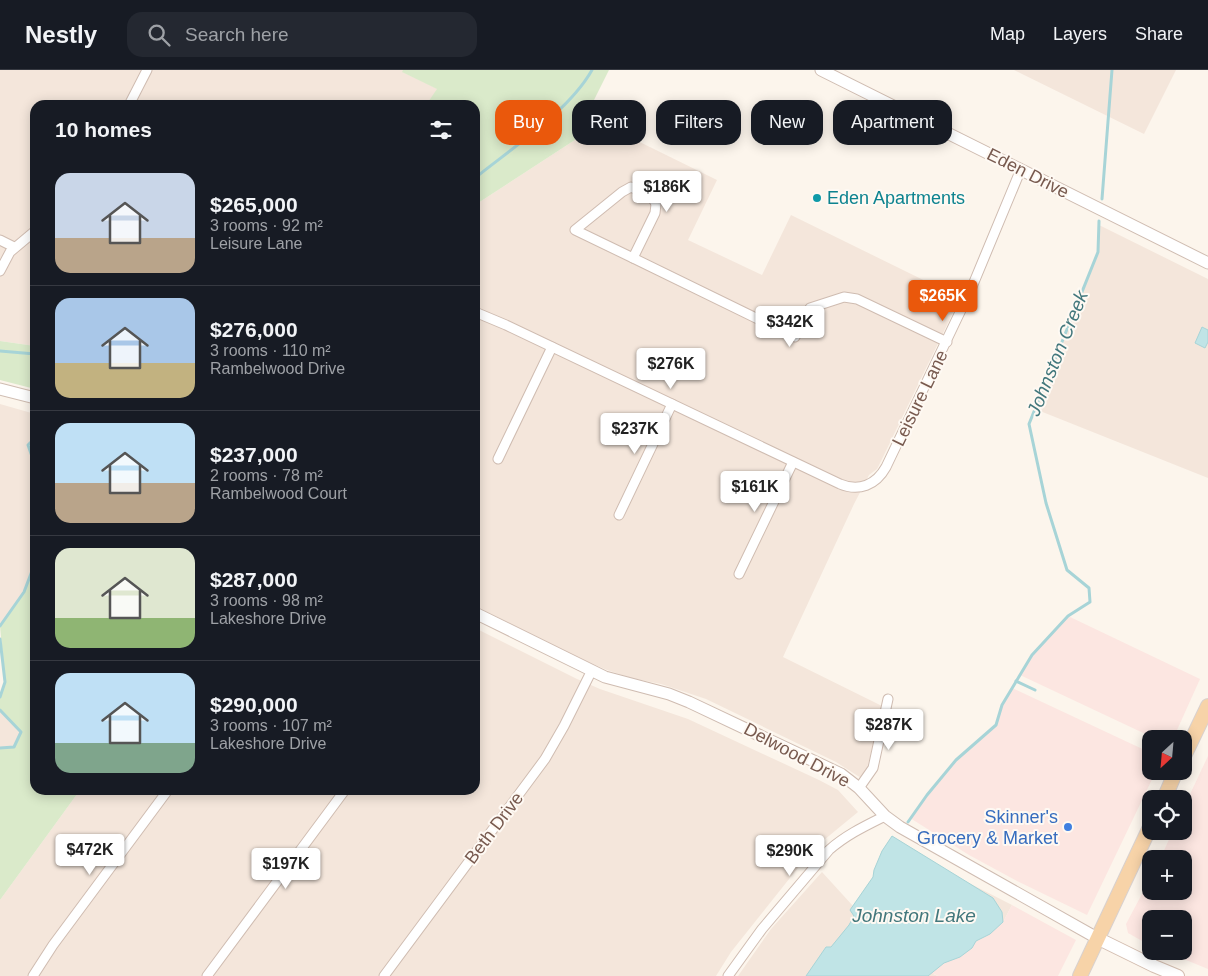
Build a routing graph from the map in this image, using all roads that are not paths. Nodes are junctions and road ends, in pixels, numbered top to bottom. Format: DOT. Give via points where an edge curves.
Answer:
graph roads {
  1 [pos="147,70"];
  2 [pos="822,70"];
  3 [pos="132,100"];
  4 [pos="1021,169"];
  5 [pos="30,236"];
  6 [pos="0,240"];
  7 [pos="14,248"];
  8 [pos="633,258"];
  9 [pos="1208,263"];
  10 [pos="0,272"];
  11 [pos="480,314"];
  12 [pos="947,342"];
  13 [pos="552,347"];
  14 [pos="0,389"];
  15 [pos="30,397"];
  16 [pos="672,404"];
  17 [pos="498,459"];
  18 [pos="793,462"];
  19 [pos="619,515"];
  20 [pos="739,574"];
  21 [pos="480,616"];
  22 [pos="591,672"];
  23 [pos="888,699"];
  24 [pos="1208,706"];
  25 [pos="1192,739"];
  26 [pos="859,788"];
  27 [pos="164,795"];
  28 [pos="341,795"];
  29 [pos="886,816"];
  30 [pos="1144,840"];
  31 [pos="1097,938"];
  32 [pos="34,976"];
  33 [pos="208,976"];
  34 [pos="384,976"];
  35 [pos="728,976"];
  36 [pos="1080,976"];
  37 [pos="1178,976"];
  1 -- 3 [label="street"];
  2 -- 4 [label="street, Eden Drive"];
  4 -- 9 [label="street, Eden Drive"];
  4 -- 12 [label="street, Leisure Lane"];
  5 -- 7 [label="street"];
  6 -- 7 [label="street"];
  7 -- 10 [label="street"];
  8 -- 8 [label="street" via="657,206 652,197 631,188 575,230"];
  8 -- 12 [label="street" via="795,337 810,308 847,296"];
  11 -- 13 [label="street"];
  12 -- 18 [label="street, Leisure Lane" via="886,468 871,484 848,487"];
  13 -- 16 [label="street"];
  13 -- 17 [label="street"];
  14 -- 15 [label="street"];
  16 -- 18 [label="street"];
  16 -- 19 [label="street"];
  18 -- 20 [label="street"];
  21 -- 22 [label="street, Delwood Drive"];
  22 -- 26 [label="street, Delwood Drive" via="702,707 828,767"];
  22 -- 34 [label="street, Beth Drive" via="545,759"];
  23 -- 26 [label="street" via="873,768"];
  24 -- 25 [label="main road"];
  26 -- 29 [label="street, Delwood Drive"];
  27 -- 32 [label="street" via="53,945"];
  28 -- 33 [label="street"];
  29 -- 31 [label="street, Delwood Drive" via="905,830"];
  29 -- 35 [label="street" via="846,836 829,850 762,929"];
  30 -- 31 [label="main road"];
  31 -- 36 [label="main road"];
  31 -- 37 [label="main road"];
}
